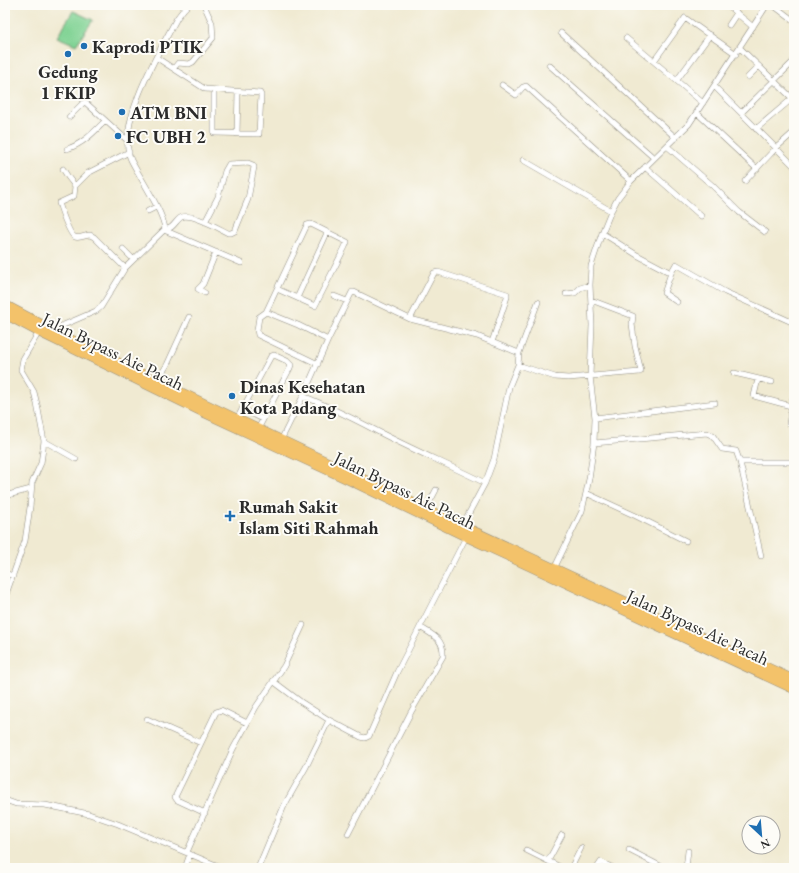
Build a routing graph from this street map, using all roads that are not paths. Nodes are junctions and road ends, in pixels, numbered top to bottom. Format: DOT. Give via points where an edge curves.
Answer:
graph roads {
  1 [pos="188,5"];
  2 [pos="204,5"];
  3 [pos="726,5"];
  4 [pos="767,5"];
  5 [pos="773,5"];
  6 [pos="737,13"];
  7 [pos="794,21"];
  8 [pos="729,25"];
  9 [pos="753,27"];
  10 [pos="561,32"];
  11 [pos="710,35"];
  12 [pos="626,38"];
  13 [pos="740,48"];
  14 [pos="736,54"];
  15 [pos="157,58"];
  16 [pos="654,61"];
  17 [pos="794,61"];
  18 [pos="549,65"];
  19 [pos="759,66"];
  20 [pos="174,68"];
  21 [pos="748,78"];
  22 [pos="677,80"];
  23 [pos="774,81"];
  24 [pos="502,85"];
  25 [pos="714,86"];
  26 [pos="214,91"];
  27 [pos="238,92"];
  28 [pos="793,98"];
  29 [pos="703,103"];
  30 [pos="697,113"];
  31 [pos="741,113"];
  32 [pos="69,117"];
  33 [pos="105,121"];
  34 [pos="756,129"];
  35 [pos="794,132"];
  36 [pos="237,134"];
  37 [pos="676,138"];
  38 [pos="128,141"];
  39 [pos="667,146"];
  40 [pos="776,148"];
  41 [pos="67,149"];
  42 [pos="129,152"];
  43 [pos="654,158"];
  44 [pos="523,160"];
  45 [pos="794,166"];
  46 [pos="645,167"];
  47 [pos="63,169"];
  48 [pos="757,169"];
  49 [pos="631,181"];
  50 [pos="745,181"];
  51 [pos="75,186"];
  52 [pos="156,207"];
  53 [pos="611,210"];
  54 [pos="148,211"];
  55 [pos="701,216"];
  56 [pos="205,222"];
  57 [pos="164,229"];
  58 [pos="765,232"];
  59 [pos="327,233"];
  60 [pos="602,233"];
  61 [pos="123,249"];
  62 [pos="216,252"];
  63 [pos="133,260"];
  64 [pos="241,263"];
  65 [pos="125,268"];
  66 [pos="671,273"];
  67 [pos="590,285"];
  68 [pos="277,289"];
  69 [pos="205,293"];
  70 [pos="566,294"];
  71 [pos="334,296"];
  72 [pos="297,298"];
  73 [pos="591,300"];
  74 [pos="347,301"];
  75 [pos="538,302"];
  76 [pos="676,302"];
  77 [pos="5,305"];
  78 [pos="266,312"];
  79 [pos="5,314"];
  80 [pos="189,318"];
  81 [pos="410,319"];
  82 [pos="794,324"];
  83 [pos="52,330"];
  84 [pos="39,332"];
  85 [pos="328,340"];
  86 [pos="492,342"];
  87 [pos="519,353"];
  88 [pos="92,354"];
  89 [pos="318,364"];
  90 [pos="518,365"];
  91 [pos="734,373"];
  92 [pos="590,376"];
  93 [pos="758,379"];
  94 [pos="157,381"];
  95 [pos="772,382"];
  96 [pos="794,390"];
  97 [pos="303,396"];
  98 [pos="715,403"];
  99 [pos="792,406"];
  100 [pos="242,409"];
  101 [pos="595,418"];
  102 [pos="792,418"];
  103 [pos="237,419"];
  104 [pos="263,419"];
  105 [pos="789,424"];
  106 [pos="258,429"];
  107 [pos="281,440"];
  108 [pos="44,441"];
  109 [pos="594,443"];
  110 [pos="76,459"];
  111 [pos="740,462"];
  112 [pos="794,462"];
  113 [pos="485,483"];
  114 [pos="31,489"];
  115 [pos="436,490"];
  116 [pos="586,493"];
  117 [pos="5,498"];
  118 [pos="404,502"];
  119 [pos="426,509"];
  120 [pos="462,526"];
  121 [pos="466,536"];
  122 [pos="686,541"];
  123 [pos="761,556"];
  124 [pos="554,569"];
  125 [pos="5,573"];
  126 [pos="12,576"];
  127 [pos="5,596"];
  128 [pos="303,626"];
  129 [pos="420,628"];
  130 [pos="769,673"];
  131 [pos="794,680"];
  132 [pos="273,681"];
  133 [pos="794,689"];
  134 [pos="148,719"];
  135 [pos="329,720"];
  136 [pos="247,723"];
  137 [pos="201,742"];
  138 [pos="5,800"];
  139 [pos="205,814"];
  140 [pos="348,834"];
  141 [pos="562,835"];
  142 [pos="581,848"];
  143 [pos="526,850"];
  144 [pos="629,850"];
  145 [pos="688,851"];
  146 [pos="188,853"];
  147 [pos="548,861"];
  148 [pos="185,868"];
  149 [pos="223,868"];
  150 [pos="258,868"];
  151 [pos="562,868"];
  152 [pos="570,868"];
  153 [pos="597,868"];
  154 [pos="613,868"];
  155 [pos="662,868"];
  156 [pos="686,868"];
  1 -- 15 [label="street" via="177,18"];
  2 -- 20 [label="street" via="212,23 213,38 193,62 178,64"];
  3 -- 6 [label="street"];
  4 -- 9 [label="street"];
  5 -- 7 [label="street"];
  6 -- 8 [label="street"];
  6 -- 9 [label="street"];
  9 -- 13 [label="street"];
  10 -- 37 [label="street"];
  11 -- 14 [label="street"];
  11 -- 16 [label="street" via="685,18"];
  11 -- 22 [label="street"];
  12 -- 16 [label="street"];
  13 -- 14 [label="street"];
  13 -- 19 [label="street"];
  14 -- 25 [label="street"];
  15 -- 20 [label="street"];
  15 -- 38 [label="street" via="132,116"];
  16 -- 22 [label="street"];
  17 -- 23 [label="street"];
  18 -- 43 [label="street"];
  19 -- 21 [label="street"];
  19 -- 23 [label="street"];
  20 -- 26 [label="street" via="198,86"];
  22 -- 29 [label="street"];
  23 -- 28 [label="street"];
  23 -- 31 [label="street"];
  24 -- 49 [label="street" via="516,95 526,86"];
  25 -- 29 [label="street"];
  25 -- 31 [label="street"];
  26 -- 27 [label="street"];
  26 -- 36 [label="street" via="214,133"];
  27 -- 36 [label="street"];
  27 -- 36 [label="street" via="259,92 261,95 259,134"];
  28 -- 34 [label="street"];
  29 -- 30 [label="street"];
  30 -- 37 [label="street"];
  30 -- 48 [label="street"];
  31 -- 34 [label="street"];
  32 -- 33 [label="street" via="85,102"];
  33 -- 38 [label="street"];
  33 -- 41 [label="street" via="89,136"];
  34 -- 40 [label="street"];
  35 -- 40 [label="street"];
  37 -- 39 [label="street"];
  38 -- 42 [label="street"];
  39 -- 43 [label="street"];
  39 -- 58 [label="street"];
  40 -- 45 [label="street"];
  40 -- 48 [label="street"];
  42 -- 51 [label="street" via="88,173"];
  42 -- 52 [label="street"];
  43 -- 46 [label="street"];
  44 -- 53 [label="street"];
  46 -- 49 [label="street"];
  46 -- 55 [label="street"];
  47 -- 51 [label="street"];
  48 -- 50 [label="street"];
  49 -- 53 [label="street"];
  51 -- 65 [label="street" via="74,196 59,203 72,234 75,237 94,236"];
  52 -- 54 [label="street"];
  52 -- 57 [label="street"];
  53 -- 60 [label="street"];
  56 -- 56 [label="street" via="228,233 235,231 248,199 253,165 229,164 218,197"];
  56 -- 57 [label="street" via="187,216 180,218 169,229"];
  57 -- 62 [label="street"];
  57 -- 63 [label="street"];
  59 -- 68 [label="street" via="311,224 307,225"];
  59 -- 72 [label="street"];
  59 -- 72 [label="street" via="346,241 346,247 316,306"];
  60 -- 66 [label="street"];
  60 -- 67 [label="street" via="591,266"];
  61 -- 63 [label="street"];
  62 -- 64 [label="street"];
  62 -- 69 [label="street" via="198,290"];
  63 -- 65 [label="street"];
  65 -- 83 [label="street" via="101,307"];
  66 -- 76 [label="street" via="664,293"];
  66 -- 82 [label="street" via="676,264 725,292"];
  67 -- 70 [label="street" via="580,288 575,293"];
  67 -- 73 [label="street"];
  68 -- 72 [label="street"];
  68 -- 78 [label="street"];
  71 -- 74 [label="street"];
  73 -- 92 [label="street"];
  73 -- 92 [label="street" via="633,316 633,330 641,370 638,373"];
  74 -- 81 [label="street" via="354,292"];
  74 -- 85 [label="street"];
  75 -- 87 [label="street"];
  77 -- 83 [label="highway"];
  78 -- 85 [label="street"];
  78 -- 89 [label="street" via="259,317 256,330 258,335"];
  79 -- 84 [label="highway, Jalan Bypass Aie Pacah"];
  80 -- 94 [label="street"];
  81 -- 86 [label="street"];
  81 -- 86 [label="street" via="434,273 438,272 507,294"];
  83 -- 88 [label="highway"];
  84 -- 88 [label="highway, Jalan Bypass Aie Pacah"];
  84 -- 108 [label="street" via="23,358 21,370 34,392"];
  85 -- 89 [label="street"];
  86 -- 87 [label="street"];
  87 -- 90 [label="street"];
  88 -- 94 [label="highway"];
  88 -- 118 [label="highway, Jalan Bypass Aie Pacah" via="209,415"];
  89 -- 97 [label="street"];
  90 -- 92 [label="street" via="555,377"];
  90 -- 113 [label="street" via="509,386 494,460"];
  91 -- 93 [label="street"];
  92 -- 101 [label="street"];
  93 -- 95 [label="street"];
  93 -- 99 [label="street" via="754,396"];
  94 -- 103 [label="highway"];
  96 -- 99 [label="street"];
  97 -- 107 [label="street"];
  97 -- 113 [label="street"];
  98 -- 101 [label="street"];
  99 -- 102 [label="street"];
  100 -- 103 [label="street"];
  100 -- 104 [label="street"];
  100 -- 104 [label="street" via="271,356 287,361 291,365 290,368"];
  101 -- 109 [label="street"];
  102 -- 105 [label="street"];
  103 -- 106 [label="highway"];
  104 -- 106 [label="street"];
  106 -- 107 [label="highway"];
  107 -- 118 [label="highway"];
  108 -- 110 [label="street"];
  108 -- 114 [label="street" via="41,463"];
  109 -- 111 [label="street" via="707,433 713,436 722,449 736,451"];
  109 -- 116 [label="street"];
  111 -- 112 [label="street"];
  111 -- 123 [label="street"];
  113 -- 120 [label="street"];
  114 -- 117 [label="street"];
  114 -- 126 [label="street" via="25,541"];
  115 -- 119 [label="street"];
  116 -- 122 [label="street"];
  116 -- 124 [label="street" via="582,511"];
  118 -- 119 [label="highway"];
  118 -- 121 [label="highway, Jalan Bypass Aie Pacah"];
  119 -- 120 [label="highway"];
  120 -- 124 [label="highway"];
  121 -- 129 [label="street"];
  121 -- 130 [label="highway, Jalan Bypass Aie Pacah"];
  124 -- 130 [label="highway"];
  125 -- 126 [label="street"];
  126 -- 127 [label="street"];
  128 -- 132 [label="street" via="284,666"];
  129 -- 135 [label="street" via="367,738"];
  129 -- 140 [label="street" via="435,636 441,643 443,656"];
  130 -- 131 [label="highway"];
  130 -- 133 [label="highway, Jalan Bypass Aie Pacah"];
  132 -- 135 [label="street"];
  132 -- 136 [label="street"];
  134 -- 137 [label="street"];
  135 -- 150 [label="street" via="284,806"];
  136 -- 137 [label="street" via="218,711"];
  136 -- 139 [label="street"];
  137 -- 139 [label="street" via="175,798"];
  138 -- 146 [label="street" via="16,804 45,805 89,814"];
  139 -- 146 [label="street"];
  141 -- 147 [label="street"];
  142 -- 152 [label="street"];
  143 -- 147 [label="street"];
  144 -- 155 [label="street"];
  145 -- 156 [label="street"];
  146 -- 148 [label="street"];
  146 -- 149 [label="street"];
  147 -- 151 [label="street"];
  153 -- 154 [label="street" via="601,862"];
}
